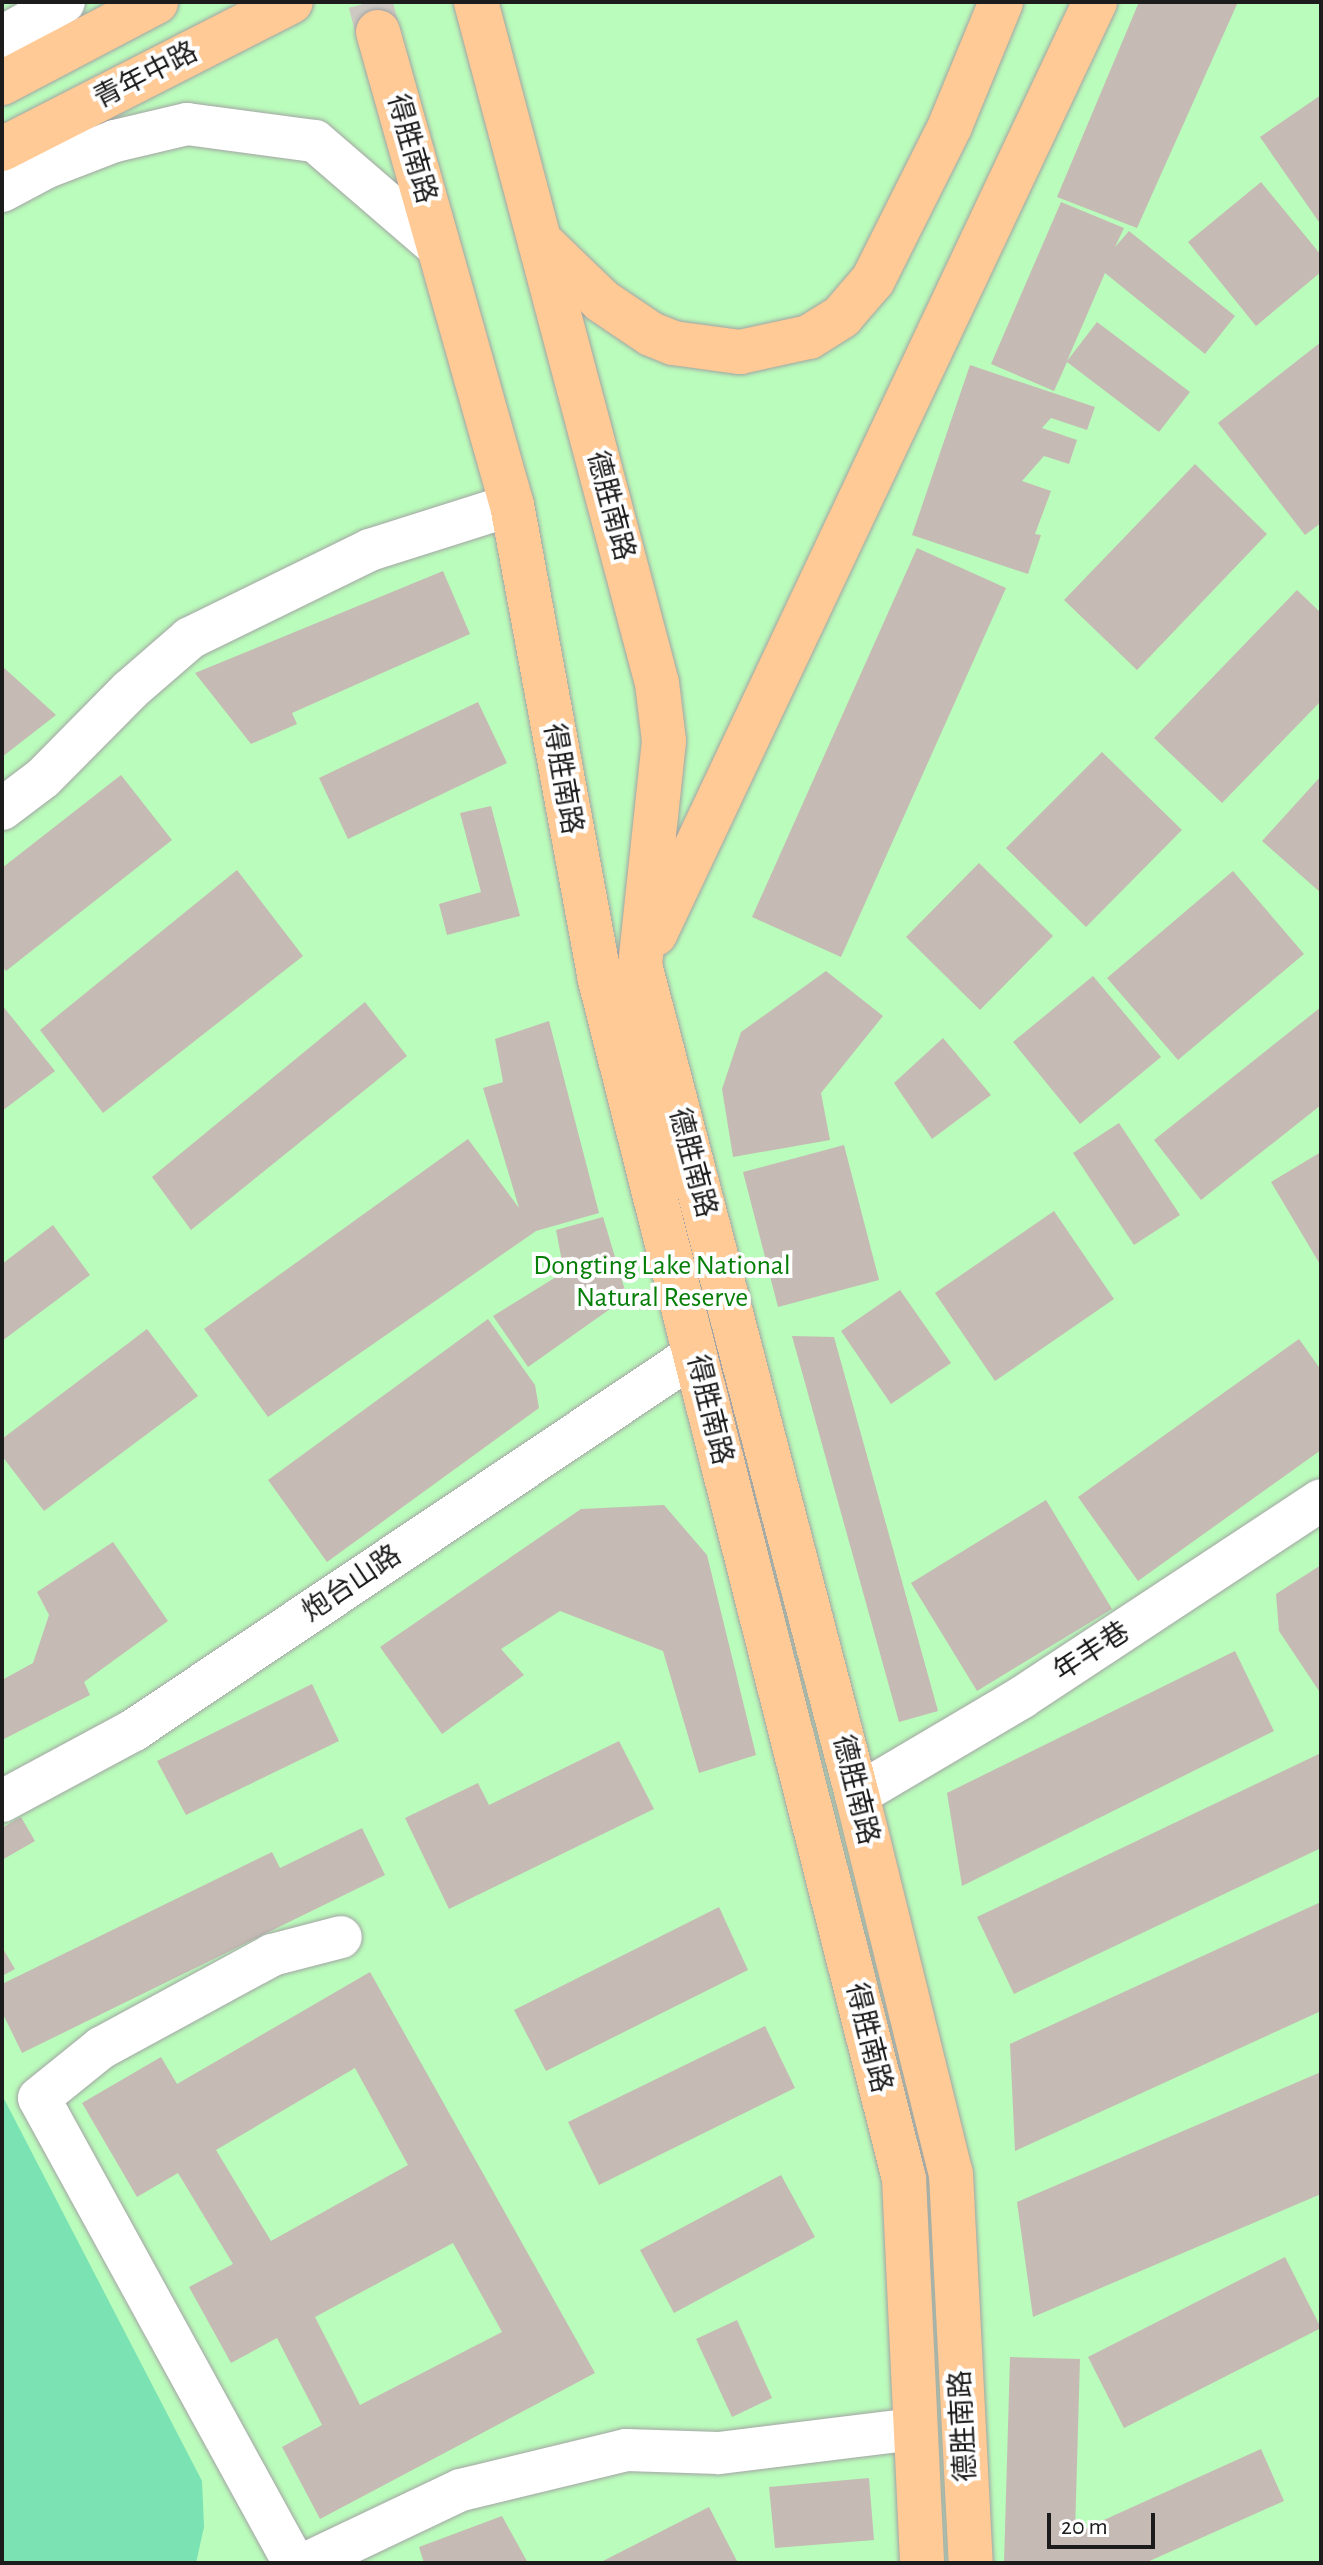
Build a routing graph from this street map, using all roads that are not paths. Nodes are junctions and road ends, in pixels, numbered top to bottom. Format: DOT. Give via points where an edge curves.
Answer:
graph roads {
  1 [pos="64,2"];
  2 [pos="156,2"];
  3 [pos="291,2"];
  4 [pos="476,2"];
  5 [pos="1001,2"];
  6 [pos="1095,2"];
  7 [pos="378,32"];
  8 [pos="2,37"];
  9 [pos="2,83"];
  10 [pos="2,149"];
  11 [pos="2,191"];
  12 [pos="541,241"];
  13 [pos="439,248"];
  14 [pos="512,505"];
  15 [pos="2,809"];
  16 [pos="640,965"];
  17 [pos="695,1354"];
  18 [pos="1321,1500"];
  19 [pos="857,1795"];
  20 [pos="2,1801"];
  21 [pos="341,1937"];
  22 [pos="915,2429"];
  23 [pos="294,2563"];
  24 [pos="307,2563"];
  25 [pos="922,2563"];
  26 [pos="971,2563"];
  1 -- 8 [label="street"];
  2 -- 9 [label="main road"];
  3 -- 10 [label="main road, 青年中路"];
  4 -- 12 [label="main road, 德胜南路"];
  5 -- 12 [label="main road" via="950,126 873,280 842,316 809,337 740,352 673,343 602,301"];
  6 -- 16 [label="main road"];
  7 -- 13 [label="main road, 得胜南路"];
  11 -- 13 [label="street" via="115,141 187,124 315,141"];
  12 -- 16 [label="main road, 德胜南路" via="657,683 664,741"];
  13 -- 14 [label="main road, 得胜南路"];
  14 -- 15 [label="street" via="370,550 190,638 43,778"];
  14 -- 17 [label="main road, 得胜南路" via="599,976"];
  16 -- 19 [label="main road, 德胜南路"];
  17 -- 20 [label="street, 炮台山路" via="134,1730"];
  17 -- 22 [label="main road, 得胜南路" via="904,2179"];
  18 -- 19 [label="street, 年丰巷" via="1021,1698"];
  19 -- 26 [label="main road, 德胜南路" via="951,2174"];
  21 -- 23 [label="street" via="272,1955 101,2048 39,2098"];
  22 -- 24 [label="street" via="719,2453 626,2450 461,2490"];
  22 -- 25 [label="main road, 得胜南路"];
}
